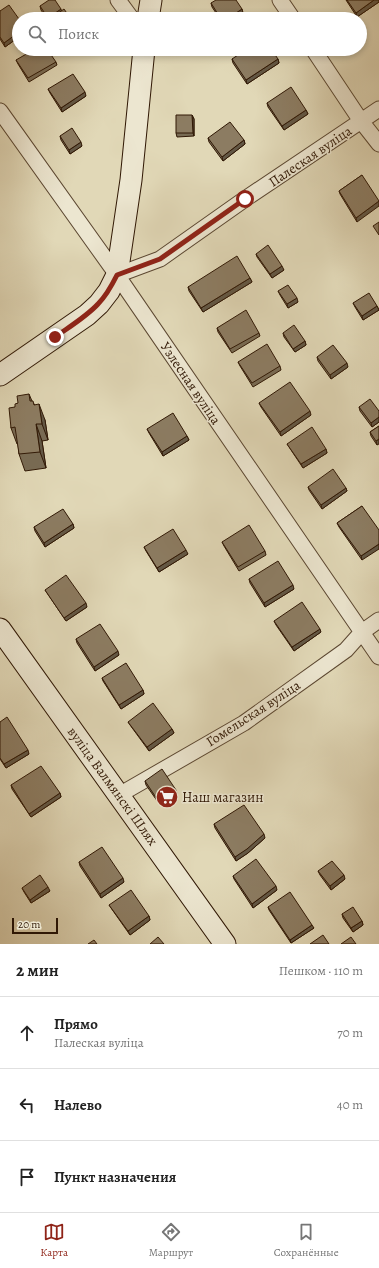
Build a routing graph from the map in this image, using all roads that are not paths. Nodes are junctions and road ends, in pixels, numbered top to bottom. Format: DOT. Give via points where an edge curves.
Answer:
graph roads {
  1 [pos="118,0"];
  2 [pos="151,0"];
  3 [pos="280,0"];
  4 [pos="127,12"];
  5 [pos="149,12"];
  6 [pos="288,12"];
  7 [pos="143,56"];
  8 [pos="318,56"];
  9 [pos="379,109"];
  10 [pos="0,111"];
  11 [pos="361,121"];
  12 [pos="379,144"];
  13 [pos="117,275"];
  14 [pos="0,375"];
  15 [pos="379,620"];
  16 [pos="0,629"];
  17 [pos="362,632"];
  18 [pos="379,657"];
  19 [pos="119,795"];
  20 [pos="225,944"];
  1 -- 4 [label="street"];
  2 -- 5 [label="main road"];
  3 -- 6 [label="street"];
  7 -- 13 [label="main road" via="131,180"];
  8 -- 11 [label="street"];
  9 -- 11 [label="street, Палеская вуліца"];
  10 -- 13 [label="street, Узлесная вуліца"];
  11 -- 12 [label="street"];
  11 -- 13 [label="street, Палеская вуліца" via="160,259"];
  13 -- 14 [label="main road" via="109,291 87,315"];
  13 -- 17 [label="street, Узлесная вуліца"];
  15 -- 17 [label="street, Гомельская вуліца"];
  16 -- 19 [label="main road, вуліца Валмянскі Шлях"];
  17 -- 18 [label="street, Узлесная вуліца"];
  17 -- 19 [label="street, Гомельская вуліца" via="346,650 244,723"];
  19 -- 20 [label="main road, вуліца Валмянскі Шлях"];
}
